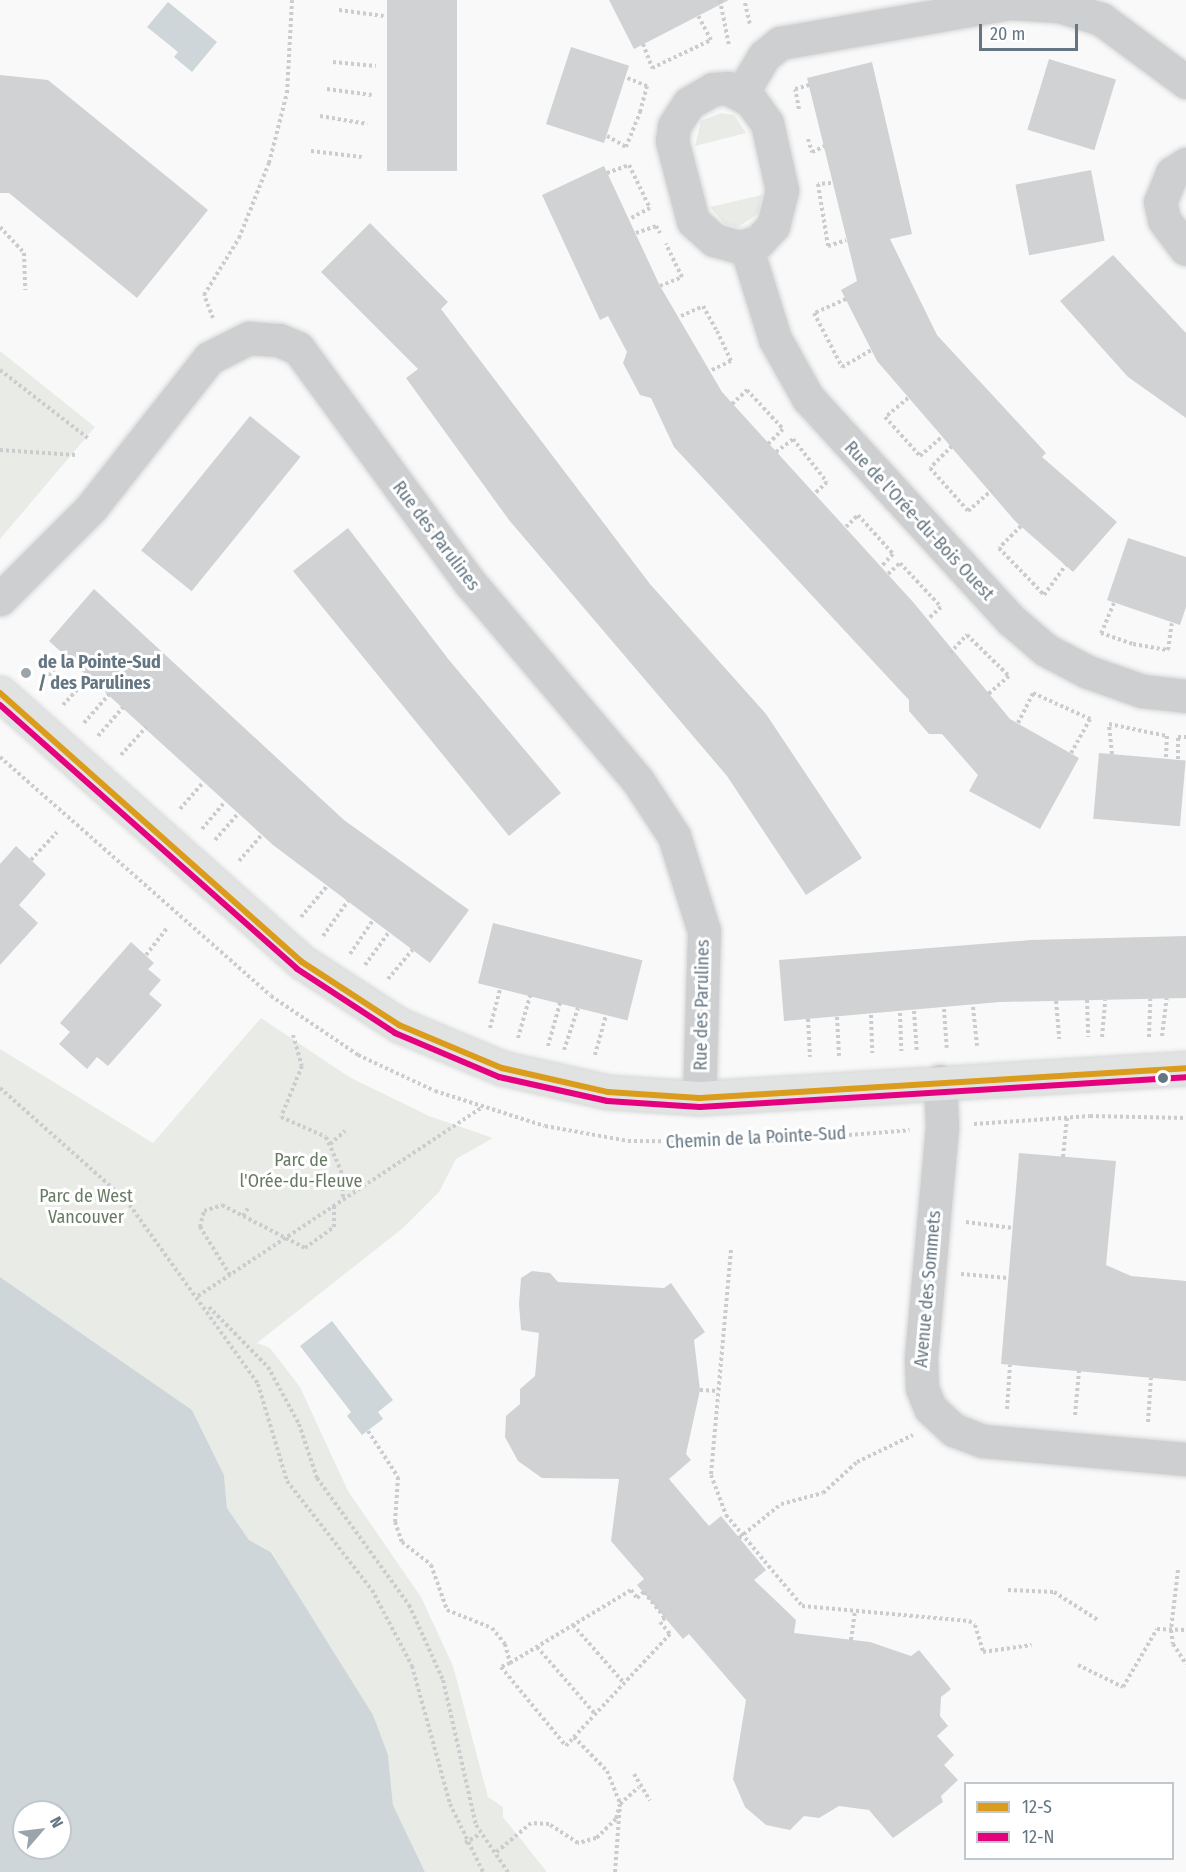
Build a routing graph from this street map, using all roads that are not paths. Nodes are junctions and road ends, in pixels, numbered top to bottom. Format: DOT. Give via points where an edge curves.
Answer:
graph roads {
  1 [pos="1186,82"];
  2 [pos="742,93"];
  3 [pos="1186,164"];
  4 [pos="746,246"];
  5 [pos="1186,249"];
  6 [pos="0,599"];
  7 [pos="0,693"];
  8 [pos="1186,696"];
  9 [pos="1186,1068"];
  10 [pos="940,1081"];
  11 [pos="699,1098"];
  12 [pos="1186,1459"];
  1 -- 2 [label="street" via="1101,20 1059,6 1022,3 980,5 780,43 764,56"];
  2 -- 4 [label="street" via="767,123 782,190 773,226"];
  2 -- 4 [label="street" via="728,88 699,95 679,115 672,141 693,221 714,240"];
  3 -- 5 [label="street" via="1172,173 1160,202 1164,220"];
  4 -- 8 [label="street, Rue de l'Orée-du-Bois Ouest" via="775,339 808,398 1011,620 1046,650 1088,672 1142,691"];
  6 -- 11 [label="street, Rue des Parulines" via="91,508 209,358 249,338 298,348 471,584 638,781 674,836 704,931"];
  7 -- 11 [label="street" via="268,935 368,1008 469,1056 534,1077 637,1096"];
  9 -- 10 [label="street"];
  10 -- 11 [label="street"];
  10 -- 12 [label="street, Avenue des Sommets" via="942,1127 921,1359 922,1388 930,1408 954,1430 983,1440"];
}
